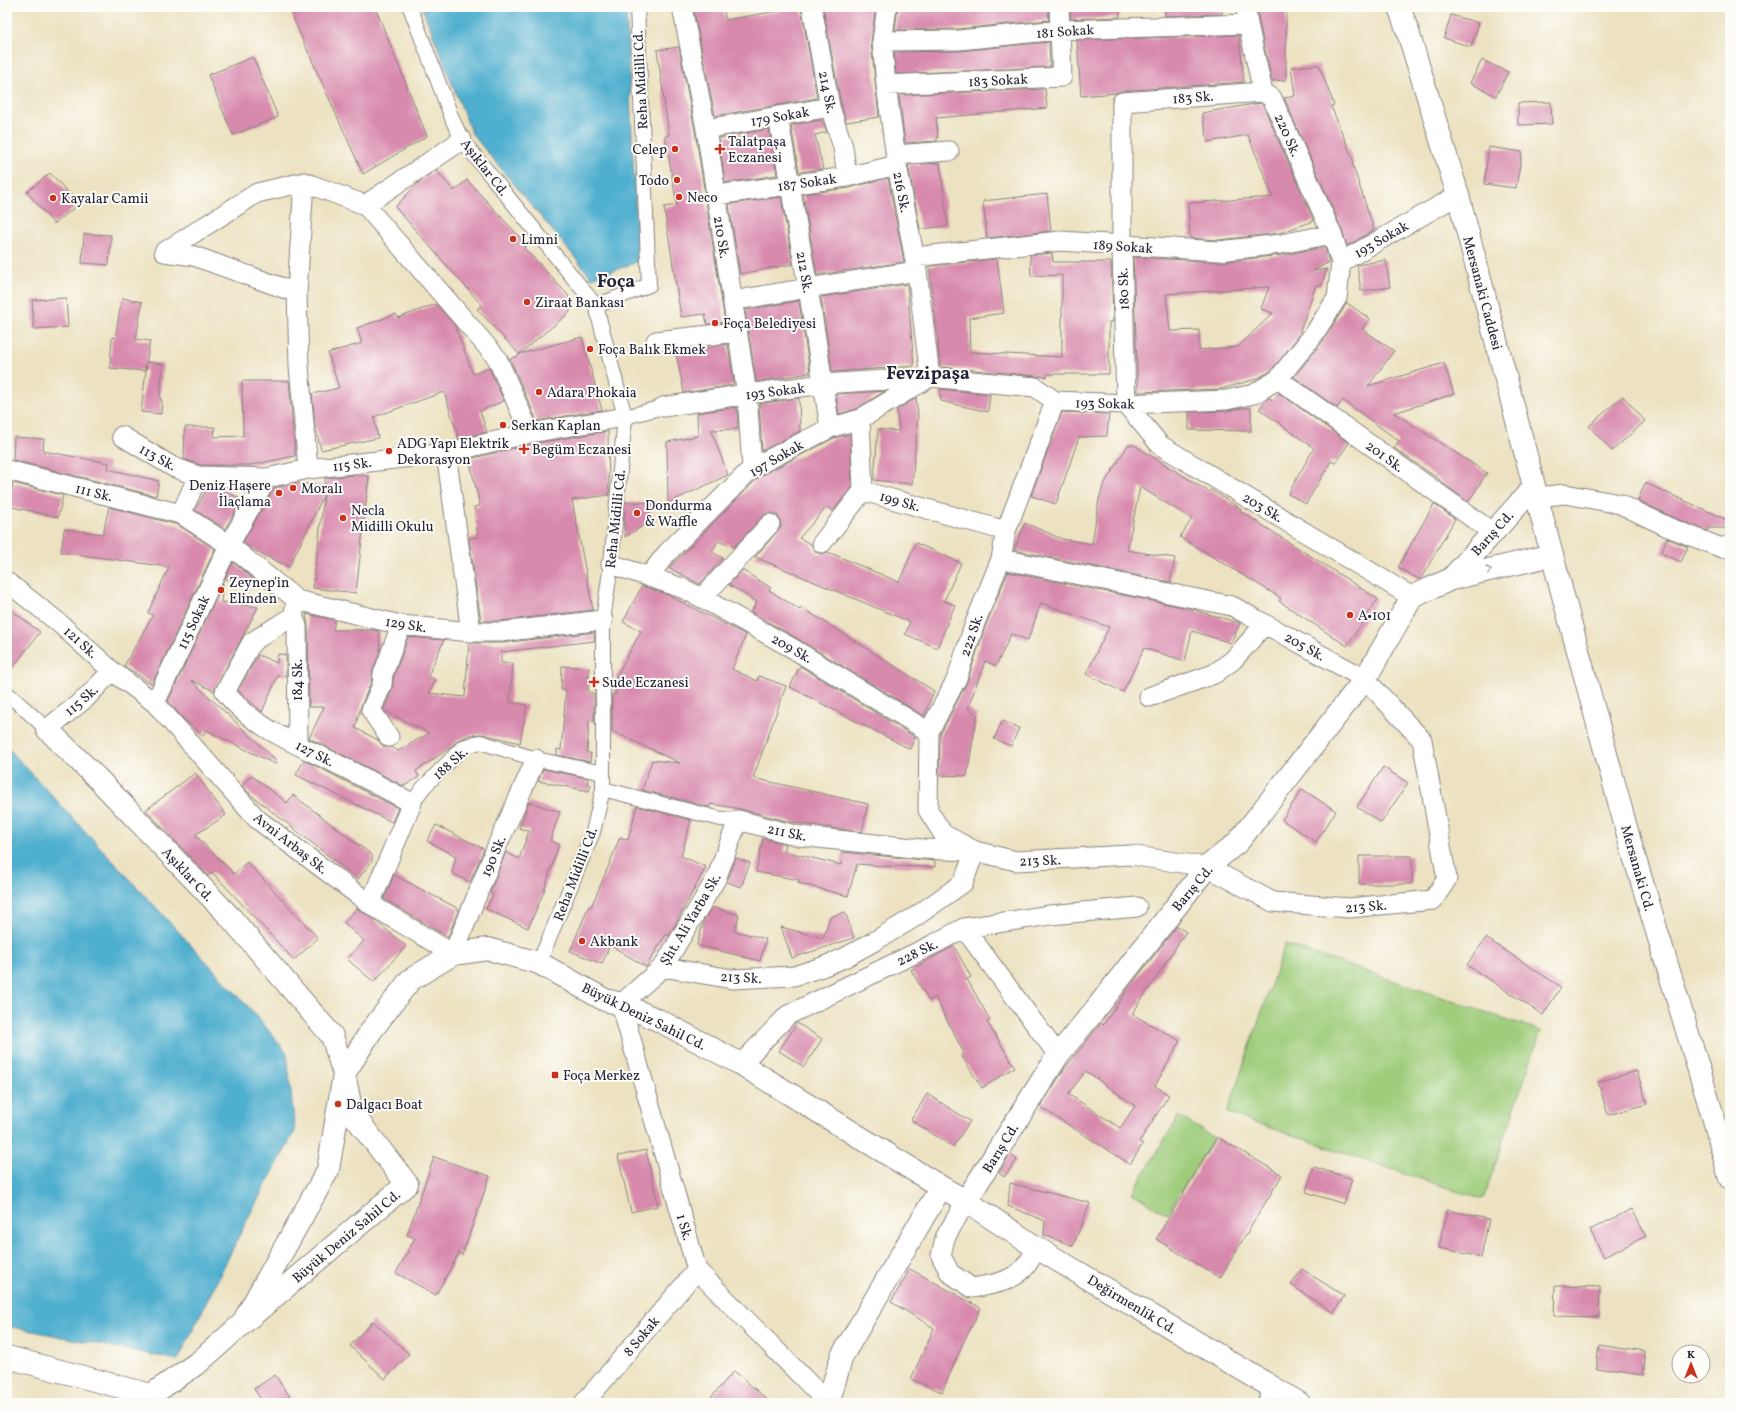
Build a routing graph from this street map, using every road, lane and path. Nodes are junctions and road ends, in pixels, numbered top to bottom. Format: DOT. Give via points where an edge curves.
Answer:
graph roads {
  1 [pos="410,7"];
  2 [pos="637,7"];
  3 [pos="682,7"];
  4 [pos="812,7"];
  5 [pos="887,7"];
  6 [pos="1059,7"];
  7 [pos="1399,7"];
  8 [pos="1405,7"];
  9 [pos="1409,7"];
  10 [pos="1247,15"];
  11 [pos="1059,30"];
  12 [pos="1408,32"];
  13 [pos="882,41"];
  14 [pos="886,85"];
  15 [pos="1263,92"];
  16 [pos="1122,102"];
  17 [pos="830,107"];
  18 [pos="778,116"];
  19 [pos="706,128"];
  20 [pos="462,140"];
  21 [pos="949,151"];
  22 [pos="896,160"];
  23 [pos="847,177"];
  24 [pos="304,182"];
  25 [pos="789,184"];
  26 [pos="716,195"];
  27 [pos="1458,195"];
  28 [pos="365,205"];
  29 [pos="1332,234"];
  30 [pos="1122,246"];
  31 [pos="1341,262"];
  32 [pos="915,264"];
  33 [pos="808,288"];
  34 [pos="297,294"];
  35 [pos="732,301"];
  36 [pos="596,306"];
  37 [pos="737,332"];
  38 [pos="656,341"];
  39 [pos="930,377"];
  40 [pos="1278,379"];
  41 [pos="824,384"];
  42 [pos="747,394"];
  43 [pos="1055,402"];
  44 [pos="1126,404"];
  45 [pos="663,407"];
  46 [pos="625,417"];
  47 [pos="860,419"];
  48 [pos="830,428"];
  49 [pos="530,433"];
  50 [pos="122,436"];
  51 [pos="446,452"];
  52 [pos="752,468"];
  53 [pos="308,469"];
  54 [pos="7,470"];
  55 [pos="198,476"];
  56 [pos="267,478"];
  57 [pos="863,491"];
  58 [pos="1536,492"];
  59 [pos="181,514"];
  60 [pos="770,524"];
  61 [pos="1006,531"];
  62 [pos="1492,532"];
  63 [pos="822,543"];
  64 [pos="1730,545"];
  65 [pos="230,546"];
  66 [pos="1552,555"];
  67 [pos="1001,559"];
  68 [pos="611,564"];
  69 [pos="649,576"];
  70 [pos="1451,579"];
  71 [pos="7,582"];
  72 [pos="1412,596"];
  73 [pos="702,598"];
  74 [pos="295,608"];
  75 [pos="603,620"];
  76 [pos="401,624"];
  77 [pos="1265,624"];
  78 [pos="471,632"];
  79 [pos="112,671"];
  80 [pos="1365,678"];
  81 [pos="7,693"];
  82 [pos="1148,697"];
  83 [pos="155,703"];
  84 [pos="47,729"];
  85 [pos="929,732"];
  86 [pos="389,737"];
  87 [pos="298,745"];
  88 [pos="536,759"];
  89 [pos="603,773"];
  90 [pos="603,789"];
  91 [pos="412,803"];
  92 [pos="738,820"];
  93 [pos="976,851"];
  94 [pos="1207,867"];
  95 [pos="1433,900"];
  96 [pos="370,904"];
  97 [pos="1137,907"];
  98 [pos="964,928"];
  99 [pos="453,954"];
  100 [pos="538,963"];
  101 [pos="663,967"];
  102 [pos="621,1004"];
  103 [pos="1058,1055"];
  104 [pos="741,1064"];
  105 [pos="344,1074"];
  106 [pos="1730,1178"];
  107 [pos="941,1187"];
  108 [pos="966,1201"];
  109 [pos="1037,1248"];
  110 [pos="697,1270"];
  111 [pos="242,1324"];
  112 [pos="7,1357"];
  113 [pos="1270,1395"];
  114 [pos="149,1399"];
  115 [pos="584,1403"];
  116 [pos="828,1403"];
  117 [pos="1299,1403"];
  1 -- 20 [label="street, Aşıklar Cd."];
  2 -- 36 [label="street, Reha Midilli Cd." via="649,285"];
  3 -- 19 [label="street, 210 Sk."];
  4 -- 17 [label="street, 214 Sk."];
  5 -- 13 [label="street, 216 Sk."];
  6 -- 11 [label="street"];
  7 -- 12 [label="street, Mersanaki Caddesi"];
  8 -- 12 [label="street, Mersanaki Caddesi"];
  9 -- 12 [label="street"];
  10 -- 11 [label="street, 181 Sokak"];
  10 -- 15 [label="street, 220 Sk."];
  11 -- 13 [label="street, 181 Sokak" via="959,40"];
  11 -- 14 [label="street, 183 Sokak" via="1062,77"];
  12 -- 27 [label="street, Mersanaki Caddesi"];
  13 -- 14 [label="street, 216 Sk."];
  14 -- 22 [label="street, 216 Sk."];
  15 -- 16 [label="street, 183 Sk."];
  15 -- 29 [label="street, 220 Sk." via="1272,98"];
  16 -- 30 [label="street, 180 Sk."];
  17 -- 18 [label="street, 179 Sokak"];
  17 -- 23 [label="street, 214 Sk." via="843,146"];
  18 -- 19 [label="street, 179 Sokak"];
  18 -- 25 [label="street, 212 Sk."];
  19 -- 26 [label="street, 210 Sk."];
  20 -- 28 [label="street"];
  20 -- 36 [label="street, Aşıklar Cd."];
  21 -- 22 [label="street, 187 Sokak"];
  22 -- 23 [label="street, 187 Sokak"];
  22 -- 32 [label="street, 216 Sk."];
  23 -- 25 [label="street, 187 Sokak"];
  24 -- 28 [label="street"];
  24 -- 34 [label="street"];
  24 -- 34 [label="street" via="257,193 164,252 194,256"];
  25 -- 26 [label="street, 187 Sokak"];
  25 -- 33 [label="street, 212 Sk."];
  26 -- 35 [label="street, 210 Sk."];
  27 -- 31 [label="street, 193 Sokak"];
  27 -- 58 [label="street, Mersanaki Caddesi"];
  28 -- 49 [label="street" via="497,358"];
  29 -- 30 [label="street, 189 Sokak" via="1281,244 1219,251"];
  29 -- 31 [label="street, 220 Sk."];
  30 -- 32 [label="street, 189 Sokak" via="1060,241"];
  30 -- 44 [label="street, 180 Sk."];
  31 -- 40 [label="street, 193 Sokak" via="1337,298 1314,334"];
  32 -- 33 [label="street, 189 Sokak"];
  32 -- 39 [label="street, 216 Sk."];
  33 -- 35 [label="street, 189 Sokak"];
  33 -- 41 [label="street, 212 Sk."];
  34 -- 53 [label="street" via="299,366"];
  35 -- 37 [label="street, 210 Sk."];
  36 -- 46 [label="street, Reha Midilli Cd."];
  37 -- 38 [label="street"];
  37 -- 42 [label="street, 210 Sk."];
  39 -- 41 [label="street, 193 Sokak"];
  39 -- 43 [label="street, 193 Sokak" via="1035,387"];
  39 -- 47 [label="street, 197 Sokak"];
  40 -- 44 [label="street, 193 Sokak" via="1254,394 1226,400"];
  40 -- 62 [label="street, 201 Sk."];
  41 -- 42 [label="street, 193 Sokak"];
  41 -- 48 [label="street, 212 Sk."];
  42 -- 45 [label="street, 193 Sokak"];
  42 -- 52 [label="street, 210 Sk."];
  43 -- 44 [label="street, 193 Sokak"];
  43 -- 61 [label="street, 222 Sk."];
  44 -- 72 [label="street, 203 Sk." via="1160,445"];
  45 -- 46 [label="street"];
  46 -- 49 [label="street, 115 Sk."];
  46 -- 68 [label="street, Reha Midilli Cd."];
  47 -- 48 [label="street, 197 Sokak"];
  47 -- 57 [label="street, 199 Sk."];
  48 -- 52 [label="street, 197 Sokak"];
  49 -- 51 [label="street, 115 Sk."];
  50 -- 55 [label="street, 113 Sk." via="174,467"];
  51 -- 53 [label="street, 115 Sk."];
  51 -- 78 [label="street"];
  52 -- 69 [label="street, 197 Sokak" via="667,553"];
  53 -- 56 [label="street, 115 Sk."];
  54 -- 59 [label="street, 111 Sk."];
  55 -- 56 [label="street, 113 Sk."];
  55 -- 59 [label="street"];
  56 -- 65 [label="street, 115 Sokak"];
  57 -- 61 [label="street, 199 Sk."];
  57 -- 63 [label="street"];
  58 -- 62 [label="street, Barış Cd."];
  58 -- 64 [label="street" via="1565,494 1620,504 1668,527 1722,548"];
  58 -- 66 [label="street, Mersanaki Caddesi"];
  59 -- 65 [label="street, 111 Sk."];
  60 -- 73 [label="street"];
  61 -- 67 [label="street, 222 Sk."];
  62 -- 70 [label="street, Barış Cd."];
  65 -- 74 [label="street, 129 Sk."];
  65 -- 83 [label="street, 115 Sokak"];
  70 -- 66 [label="street, Barış Cd., one-way"];
  66 -- 106 [label="street, Mersanaki Cd." via="1631,846"];
  67 -- 77 [label="street, 205 Sk." via="1232,606"];
  67 -- 85 [label="street, 222 Sk." via="956,678"];
  68 -- 69 [label="street, 209 Sk."];
  68 -- 75 [label="street, Reha Midilli Cd."];
  69 -- 73 [label="street, 209 Sk."];
  70 -- 72 [label="street, Barış Cd."];
  71 -- 79 [label="street, 121 Sk." via="58,622"];
  72 -- 80 [label="street, Barış Cd."];
  73 -- 85 [label="street, 209 Sk." via="792,648"];
  74 -- 76 [label="street, 129 Sk."];
  74 -- 87 [label="street, 184 Sk."];
  74 -- 87 [label="street, 127 Sk." via="252,642 225,692 234,704 253,719"];
  75 -- 78 [label="street, 129 Sk." via="501,632"];
  75 -- 89 [label="street, Reha Midilli Cd."];
  76 -- 78 [label="street, 129 Sk."];
  76 -- 86 [label="street" via="383,674 382,685 371,710"];
  77 -- 80 [label="street, 205 Sk."];
  77 -- 82 [label="street" via="1233,660 1214,674"];
  79 -- 83 [label="street, 121 Sk."];
  79 -- 84 [label="street, 115 Sk." via="86,698"];
  80 -- 94 [label="street, Barış Cd." via="1238,842"];
  80 -- 95 [label="street, 205 Sk." via="1422,740 1447,879"];
  81 -- 84 [label="street, Aşıklar Cd."];
  83 -- 96 [label="street, Avni Arbaş Sk." via="257,819"];
  84 -- 105 [label="street, Aşıklar Cd." via="231,918 332,1036"];
  85 -- 93 [label="street, 222 Sk." via="928,810 943,834"];
  87 -- 91 [label="street, 127 Sk."];
  88 -- 89 [label="street, 188 Sk."];
  88 -- 91 [label="street, 188 Sk." via="480,742 463,747"];
  88 -- 99 [label="street, 190 Sk."];
  89 -- 90 [label="street, Reha Midilli Cd."];
  90 -- 92 [label="street, 211 Sk." via="722,819"];
  90 -- 100 [label="street, Reha Midilli Cd." via="593,832"];
  91 -- 96 [label="street, 188 Sk."];
  92 -- 93 [label="street, 211 Sk." via="799,836 923,849"];
  92 -- 101 [label="street, Şht. Ali Yarba Sk." via="716,880"];
  93 -- 94 [label="street, 213 Sk." via="1016,862 1130,855"];
  93 -- 101 [label="street, 213 Sk." via="963,883 915,917 844,958 822,967 794,976 732,979"];
  94 -- 95 [label="street, 213 Sk." via="1273,902 1349,908"];
  94 -- 103 [label="street, Barış Cd."];
  96 -- 99 [label="street, Avni Arbaş Sk."];
  97 -- 98 [label="street, 228 Sk." via="1050,915"];
  98 -- 103 [label="street"];
  98 -- 104 [label="street, 228 Sk." via="788,1015"];
  99 -- 100 [label="street, Büyük Deniz Sahil Cd." via="488,949"];
  99 -- 105 [label="street, Büyük Deniz Sahil Cd." via="410,980 371,1031"];
  100 -- 102 [label="street, Büyük Deniz Sahil Cd." via="605,1000"];
  101 -- 102 [label="street, Şht. Ali Yarba Sk."];
  102 -- 104 [label="street, Büyük Deniz Sahil Cd." via="658,1020"];
  102 -- 110 [label="street, 1 Sk."];
  103 -- 108 [label="street, Barış Cd."];
  104 -- 107 [label="street, Büyük Deniz Sahil Cd."];
  105 -- 111 [label="street, Büyük Deniz Sahil Cd." via="328,1170"];
  105 -- 111 [label="street, Büyük Deniz Sahil Cd." via="352,1113 407,1184"];
  107 -- 108 [label="street, Büyük Deniz Sahil Cd."];
  107 -- 116 [label="street" via="842,1356"];
  108 -- 109 [label="street, Değirmenlik Cd."];
  108 -- 109 [label="street" via="945,1238 941,1256 950,1273 972,1288 994,1285 1013,1277 1024,1267"];
  109 -- 113 [label="street, Değirmenlik Cd."];
  110 -- 115 [label="street, 8 Sokak"];
  110 -- 116 [label="street, 1 Sk."];
  111 -- 114 [label="street, Büyük Deniz Sahil Cd." via="199,1362"];
  112 -- 114 [label="street, Büyük Deniz Sahil Cd."];
  113 -- 117 [label="street, Değirmenlik Cd."];
}
